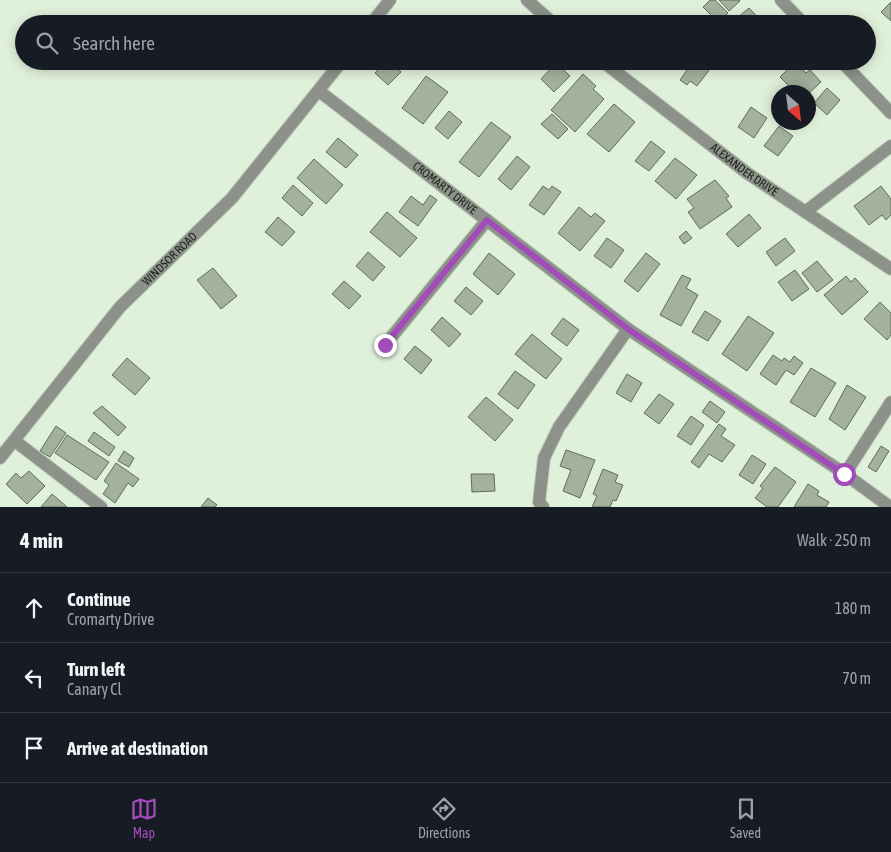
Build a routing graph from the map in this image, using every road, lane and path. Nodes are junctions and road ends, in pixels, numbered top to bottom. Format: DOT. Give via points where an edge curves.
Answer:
graph roads {
  1 [pos="390,0"];
  2 [pos="527,0"];
  3 [pos="781,0"];
  4 [pos="378,15"];
  5 [pos="544,15"];
  6 [pos="795,15"];
  7 [pos="335,70"];
  8 [pos="614,70"];
  9 [pos="850,70"];
  10 [pos="319,91"];
  11 [pos="891,112"];
  12 [pos="891,146"];
  13 [pos="804,212"];
  14 [pos="487,220"];
  15 [pos="891,270"];
  16 [pos="628,329"];
  17 [pos="385,345"];
  18 [pos="891,402"];
  19 [pos="15,440"];
  20 [pos="0,458"];
  21 [pos="844,474"];
  22 [pos="101,507"];
  23 [pos="543,507"];
  24 [pos="890,507"];
  1 -- 4 [label="street"];
  2 -- 5 [label="street"];
  3 -- 6 [label="street"];
  7 -- 10 [label="street, WINDSOR ROAD"];
  8 -- 13 [label="street, ALEXANDER DRIVE" via="747,173"];
  9 -- 11 [label="street"];
  10 -- 14 [label="street, CROMARTY DRIVE"];
  10 -- 19 [label="street, WINDSOR ROAD" via="232,198 120,307"];
  12 -- 13 [label="street"];
  13 -- 15 [label="street, ALEXANDER DRIVE"];
  14 -- 16 [label="street, CROMARTY DRIVE"];
  14 -- 17 [label="street"];
  16 -- 21 [label="street, CROMARTY DRIVE"];
  16 -- 23 [label="street" via="559,427 544,458 539,502"];
  18 -- 21 [label="street"];
  19 -- 20 [label="street, WINDSOR ROAD"];
  19 -- 22 [label="street"];
  21 -- 24 [label="street, CROMARTY DRIVE"];
}
